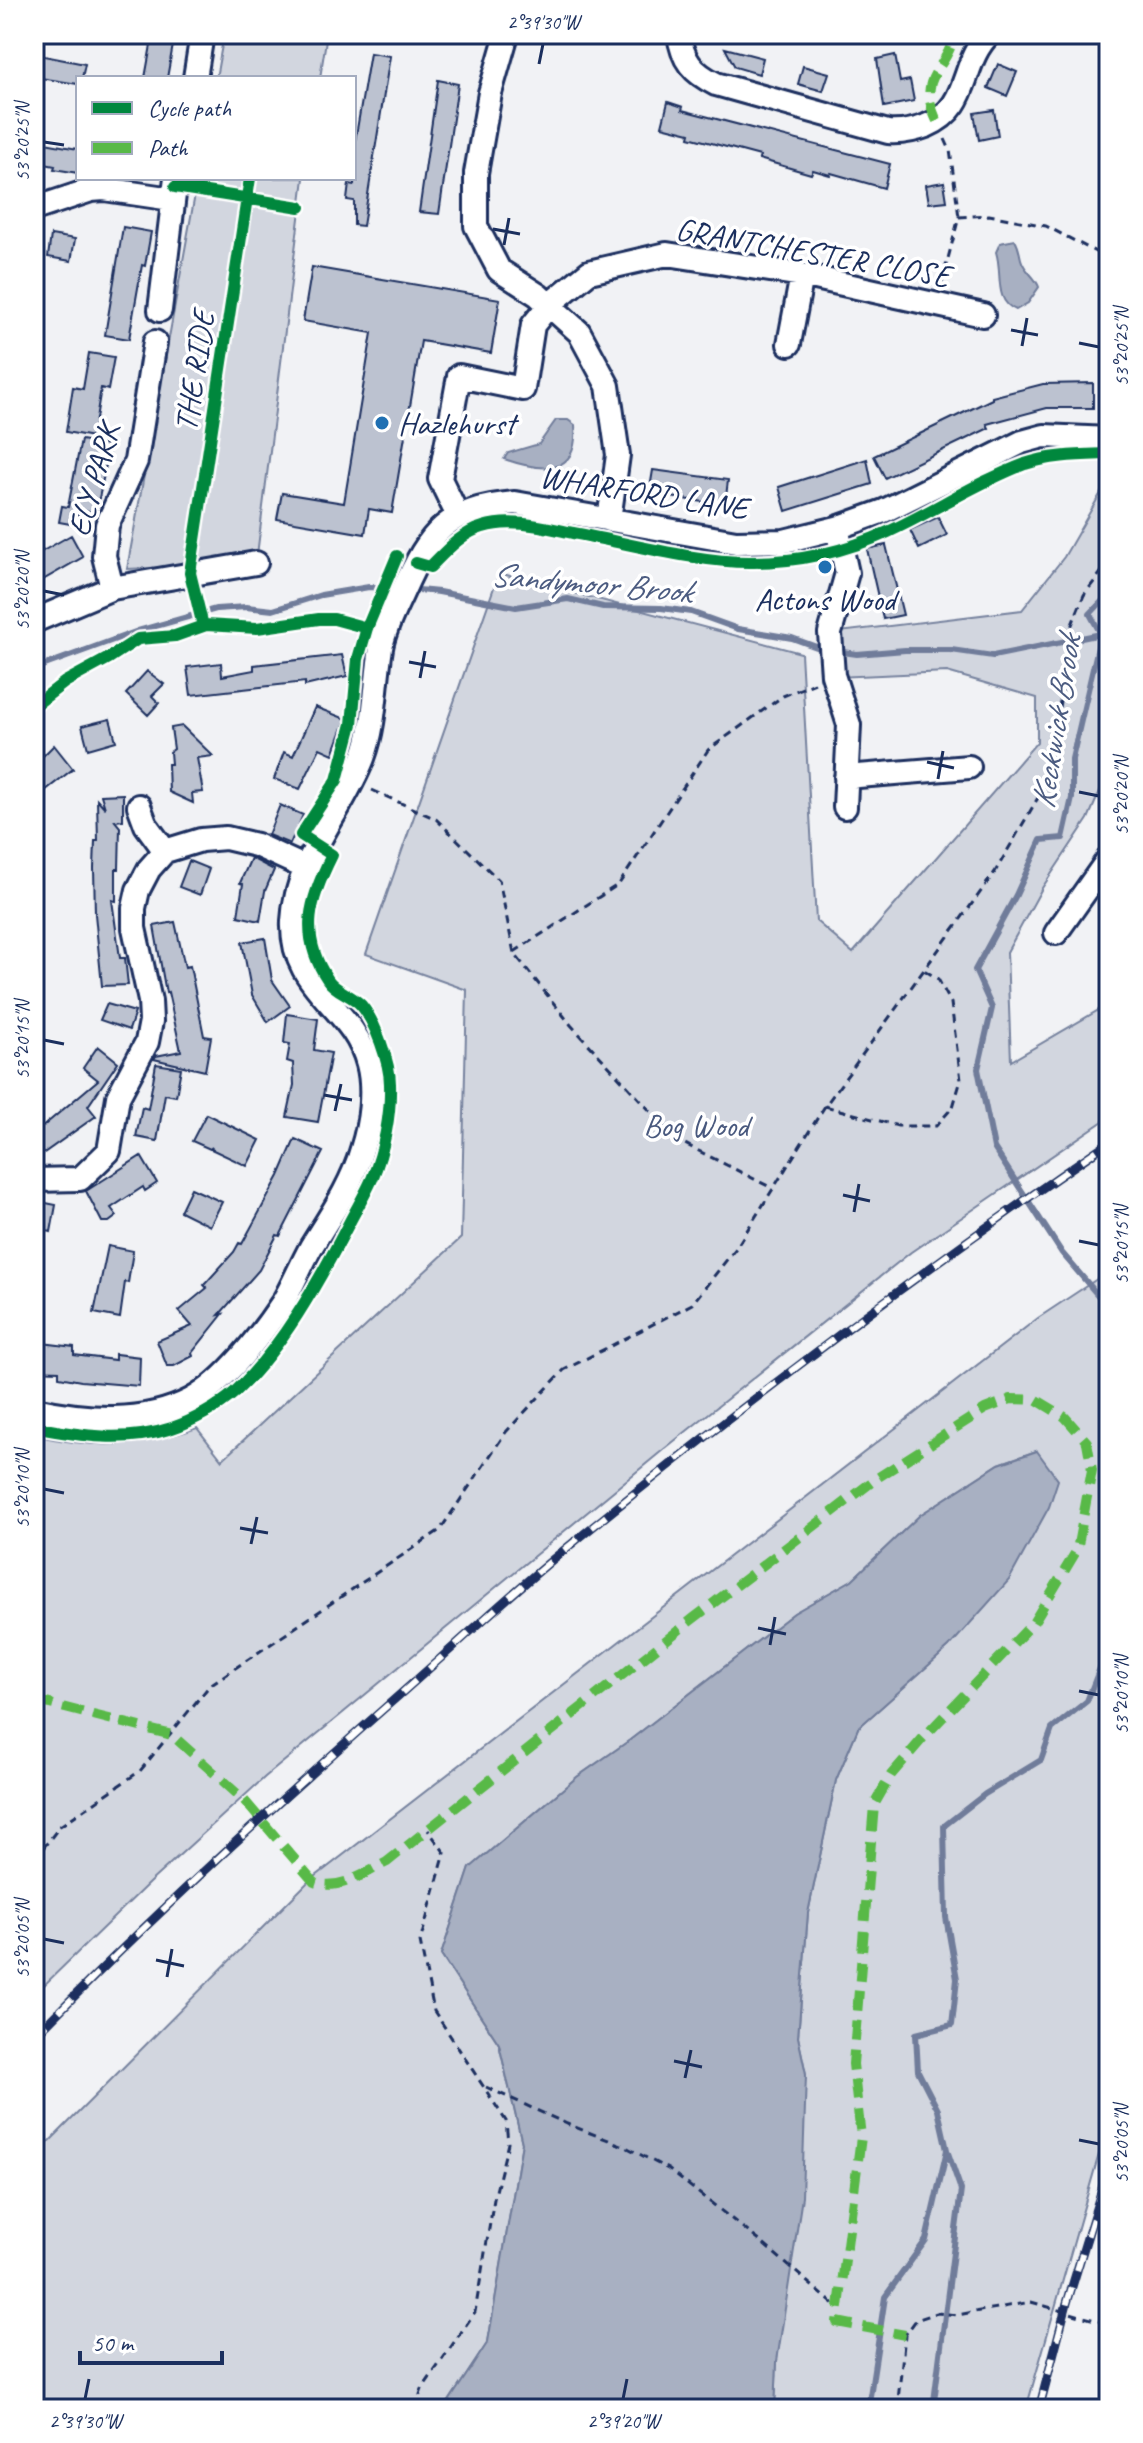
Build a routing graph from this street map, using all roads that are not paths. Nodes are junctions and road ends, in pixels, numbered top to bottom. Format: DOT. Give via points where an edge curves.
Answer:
graph roads {
  1 [pos="202,34"];
  2 [pos="507,34"];
  3 [pos="679,34"];
  4 [pos="989,34"];
  5 [pos="195,76"];
  6 [pos="174,189"];
  7 [pos="34,209"];
  8 [pos="802,275"];
  9 [pos="550,304"];
  10 [pos="160,310"];
  11 [pos="983,315"];
  12 [pos="155,342"];
  13 [pos="789,344"];
  14 [pos="1109,439"];
  15 [pos="458,516"];
  16 [pos="609,520"];
  17 [pos="837,528"];
  18 [pos="256,563"];
  19 [pos="112,588"];
  20 [pos="34,621"];
  21 [pos="969,767"];
  22 [pos="846,777"];
  23 [pos="139,806"];
  24 [pos="845,807"];
  25 [pos="165,851"];
  26 [pos="1109,858"];
  27 [pos="306,868"];
  28 [pos="1056,933"];
  29 [pos="34,1180"];
  30 [pos="34,1409"];
  1 -- 5 [label="street"];
  2 -- 9 [label="street" via="478,160 476,226 499,270"];
  3 -- 4 [label="street" via="676,65 716,84 888,132 937,121 954,106"];
  6 -- 7 [label="street" via="91,190"];
  6 -- 10 [label="street"];
  8 -- 9 [label="street, GRANTCHESTER CLOSE" via="667,254 589,272"];
  8 -- 11 [label="street, GRANTCHESTER CLOSE"];
  8 -- 13 [label="street"];
  9 -- 15 [label="street" via="533,325 523,389 459,376 440,479"];
  9 -- 16 [label="street" via="579,332 608,386 618,455"];
  12 -- 19 [label="street, ELY PARK" via="136,461 107,525 104,556"];
  14 -- 17 [label="street, WHARFORD LANE" via="1044,436 1022,442 884,511"];
  15 -- 16 [label="street, WHARFORD LANE" via="515,503"];
  15 -- 27 [label="street, WHARFORD LANE" via="425,545 392,616 381,644 365,754"];
  16 -- 17 [label="street, WHARFORD LANE" via="736,542 784,541"];
  17 -- 22 [label="street" via="847,573 830,633 833,675 849,725"];
  18 -- 19 [label="street"];
  19 -- 20 [label="street"];
  21 -- 22 [label="street"];
  22 -- 24 [label="street"];
  23 -- 25 [label="street"];
  25 -- 27 [label="street" via="226,838"];
  25 -- 29 [label="street" via="138,890 134,928 151,1021 143,1050 118,1097 109,1151 80,1179"];
  26 -- 28 [label="street"];
  27 -- 30 [label="street, WHARFORD LANE" via="295,901 295,946 302,968 355,1033 368,1064 369,1124 351,1180 283,1301 220,1382 189,1401 127,1418"];
}
